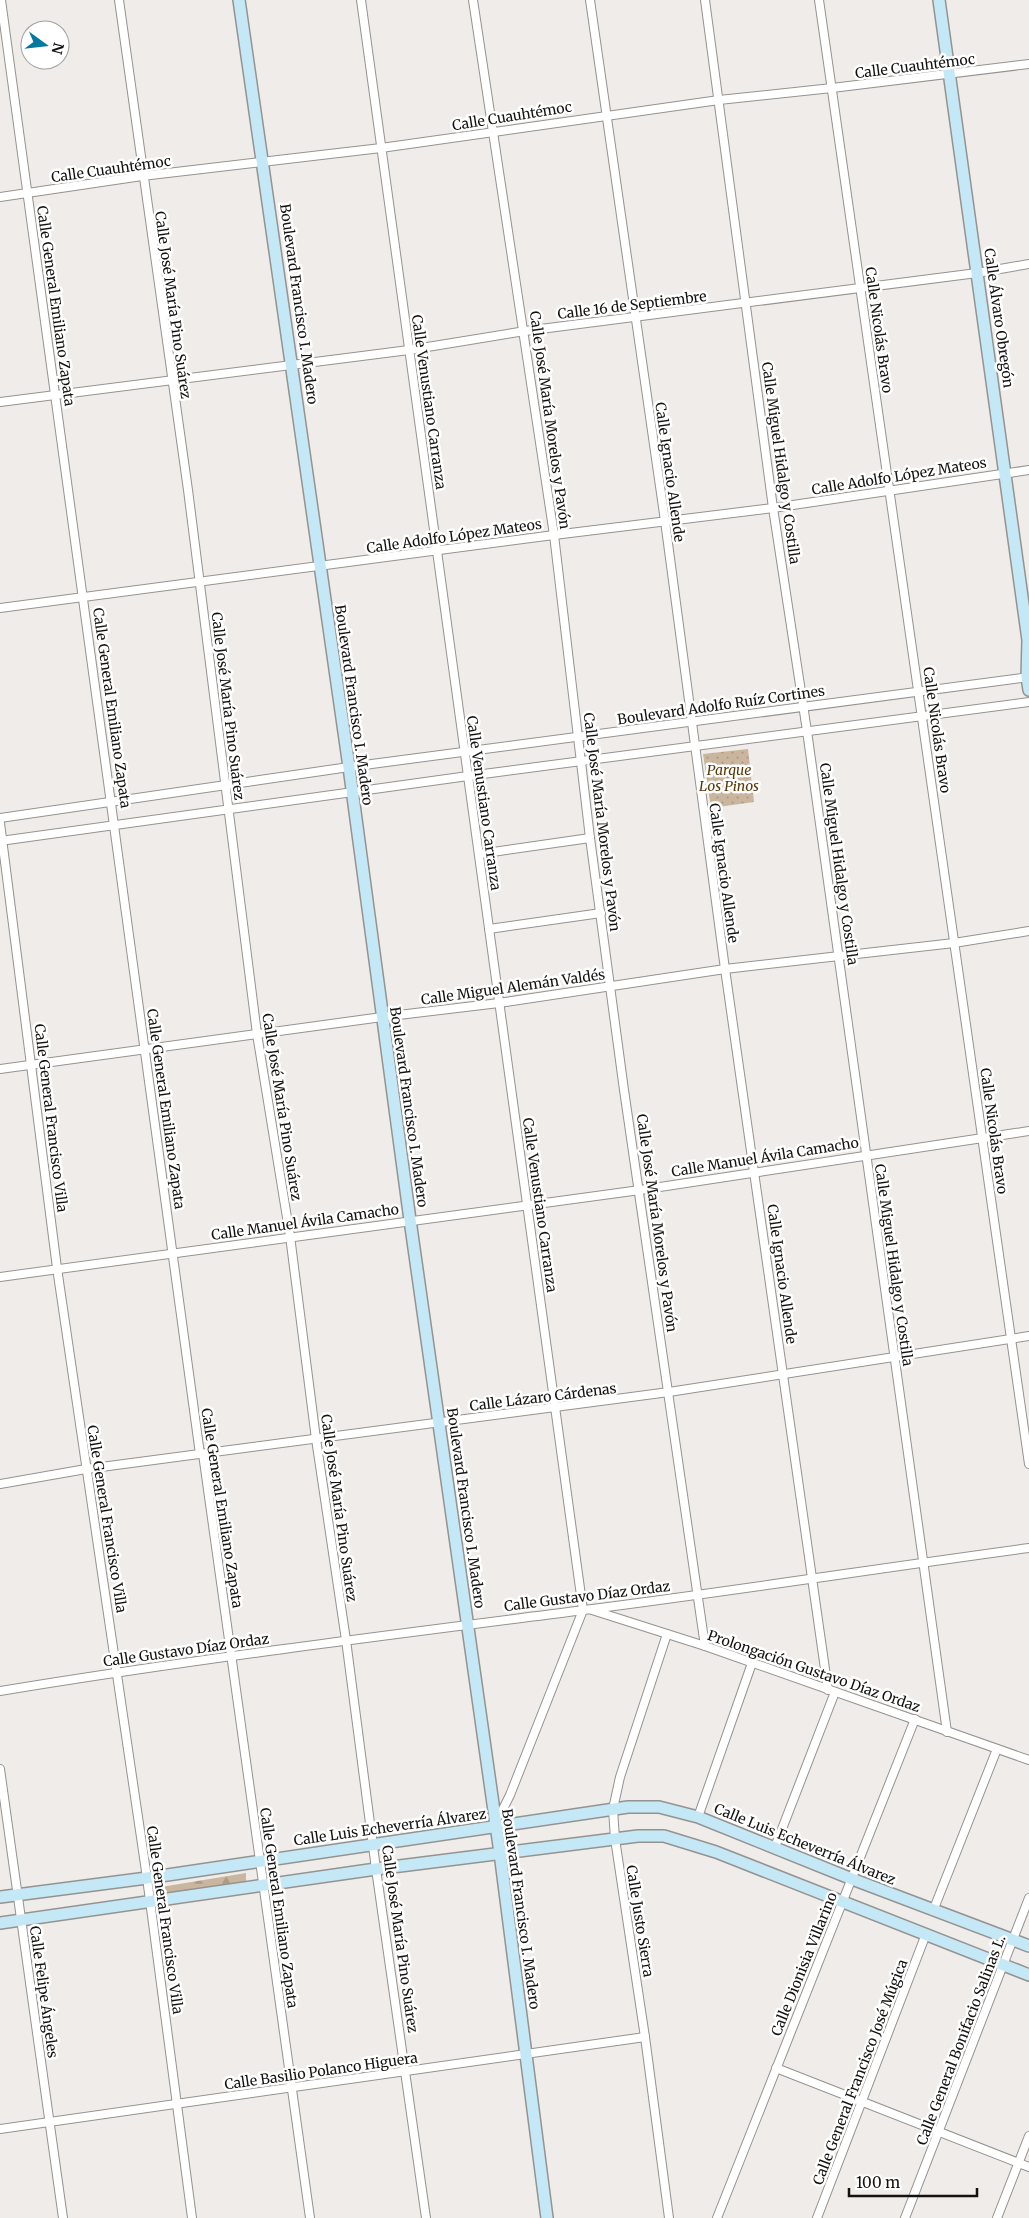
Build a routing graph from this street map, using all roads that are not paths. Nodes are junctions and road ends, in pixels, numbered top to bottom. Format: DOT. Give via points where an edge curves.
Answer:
graph roads {
  1 [pos="0,0"];
  2 [pos="119,0"];
  3 [pos="239,0"];
  4 [pos="361,0"];
  5 [pos="473,0"];
  6 [pos="590,0"];
  7 [pos="705,0"];
  8 [pos="819,0"];
  9 [pos="939,0"];
  10 [pos="1029,64"];
  11 [pos="950,75"];
  12 [pos="832,88"];
  13 [pos="719,100"];
  14 [pos="607,114"];
  15 [pos="493,132"];
  16 [pos="381,148"];
  17 [pos="263,161"];
  18 [pos="142,176"];
  19 [pos="27,193"];
  20 [pos="0,197"];
  21 [pos="1029,264"];
  22 [pos="977,273"];
  23 [pos="860,288"];
  24 [pos="746,302"];
  25 [pos="636,318"];
  26 [pos="525,331"];
  27 [pos="409,350"];
  28 [pos="292,363"];
  29 [pos="171,381"];
  30 [pos="56,395"];
  31 [pos="0,402"];
  32 [pos="1029,470"];
  33 [pos="1005,473"];
  34 [pos="889,490"];
  35 [pos="773,508"];
  36 [pos="665,521"];
  37 [pos="554,535"];
  38 [pos="437,551"];
  39 [pos="319,567"];
  40 [pos="199,582"];
  41 [pos="84,596"];
  42 [pos="0,608"];
  43 [pos="1029,641"];
  44 [pos="1028,677"];
  45 [pos="1029,690"];
  46 [pos="918,692"];
  47 [pos="1029,702"];
  48 [pos="803,707"];
  49 [pos="922,716"];
  50 [pos="690,723"];
  51 [pos="807,731"];
  52 [pos="580,736"];
  53 [pos="694,746"];
  54 [pos="465,752"];
  55 [pos="582,762"];
  56 [pos="349,767"];
  57 [pos="468,776"];
  58 [pos="225,785"];
  59 [pos="352,792"];
  60 [pos="111,800"];
  61 [pos="228,809"];
  62 [pos="0,818"];
  63 [pos="0,824"];
  64 [pos="115,824"];
  65 [pos="590,838"];
  66 [pos="1,841"];
  67 [pos="479,854"];
  68 [pos="601,913"];
  69 [pos="489,928"];
  70 [pos="1029,932"];
  71 [pos="954,943"];
  72 [pos="839,956"];
  73 [pos="725,969"];
  74 [pos="610,986"];
  75 [pos="499,1003"];
  76 [pos="382,1017"];
  77 [pos="257,1034"];
  78 [pos="146,1049"];
  79 [pos="32,1065"];
  80 [pos="0,1069"];
  81 [pos="1029,1131"];
  82 [pos="982,1137"];
  83 [pos="866,1154"];
  84 [pos="755,1171"];
  85 [pos="640,1190"];
  86 [pos="527,1205"];
  87 [pos="410,1220"];
  88 [pos="290,1236"];
  89 [pos="173,1252"];
  90 [pos="57,1268"];
  91 [pos="0,1277"];
  92 [pos="1029,1336"];
  93 [pos="1011,1339"];
  94 [pos="894,1357"];
  95 [pos="784,1374"];
  96 [pos="669,1392"];
  97 [pos="555,1408"];
  98 [pos="439,1422"];
  99 [pos="316,1439"];
  100 [pos="203,1454"];
  101 [pos="1029,1464"];
  102 [pos="86,1469"];
  103 [pos="0,1484"];
  104 [pos="1029,1548"];
  105 [pos="923,1562"];
  106 [pos="812,1578"];
  107 [pos="696,1594"];
  108 [pos="587,1610"];
  109 [pos="467,1624"];
  110 [pos="667,1634"];
  111 [pos="346,1640"];
  112 [pos="705,1646"];
  113 [pos="231,1656"];
  114 [pos="752,1663"];
  115 [pos="117,1672"];
  116 [pos="0,1691"];
  117 [pos="831,1691"];
  118 [pos="915,1719"];
  119 [pos="947,1732"];
  120 [pos="997,1749"];
  121 [pos="1029,1760"];
  122 [pos="0,1769"];
  123 [pos="613,1809"];
  124 [pos="698,1816"];
  125 [pos="494,1824"];
  126 [pos="615,1839"];
  127 [pos="373,1844"];
  128 [pos="775,1847"];
  129 [pos="500,1854"];
  130 [pos="259,1861"];
  131 [pos="376,1869"];
  132 [pos="147,1878"];
  133 [pos="852,1879"];
  134 [pos="263,1885"];
  135 [pos="17,1895"];
  136 [pos="0,1897"];
  137 [pos="1029,1898"];
  138 [pos="150,1902"];
  139 [pos="843,1902"];
  140 [pos="933,1910"];
  141 [pos="21,1920"];
  142 [pos="0,1923"];
  143 [pos="926,1934"];
  144 [pos="1013,1940"];
  145 [pos="1029,1946"];
  146 [pos="1004,1965"];
  147 [pos="1029,1975"];
  148 [pos="645,2037"];
  149 [pos="525,2054"];
  150 [pos="776,2068"];
  151 [pos="406,2071"];
  152 [pos="291,2088"];
  153 [pos="861,2102"];
  154 [pos="177,2104"];
  155 [pos="50,2122"];
  156 [pos="0,2129"];
  157 [pos="938,2132"];
  158 [pos="1029,2136"];
  159 [pos="1018,2163"];
  160 [pos="1029,2168"];
  161 [pos="63,2218"];
  162 [pos="192,2218"];
  163 [pos="310,2218"];
  164 [pos="426,2218"];
  165 [pos="547,2218"];
  166 [pos="669,2218"];
  167 [pos="716,2218"];
  168 [pos="817,2218"];
  169 [pos="905,2218"];
  170 [pos="997,2218"];
  1 -- 19 [label="street, Calle General Emiliano Zapata"];
  2 -- 18 [label="street, Calle José María Pino Suárez"];
  3 -- 17 [label="street, Boulevard Francisco I. Madero"];
  4 -- 16 [label="street, Calle Venustiano Carranza"];
  5 -- 15 [label="street, Calle José María Morelos y Pavón"];
  6 -- 14 [label="street, Calle Ignacio Allende"];
  7 -- 13 [label="street, Calle Miguel Hidalgo y Costilla"];
  8 -- 12 [label="street, Calle Nicolás Bravo"];
  9 -- 11 [label="street, Calle Álvaro Obregón"];
  10 -- 11 [label="street, Calle Cuauhtémoc"];
  11 -- 12 [label="street, Calle Cuauhtémoc"];
  11 -- 22 [label="street, Calle Álvaro Obregón"];
  12 -- 13 [label="street, Calle Cuauhtémoc"];
  12 -- 23 [label="street, Calle Nicolás Bravo"];
  13 -- 14 [label="street, Calle Cuauhtémoc"];
  13 -- 24 [label="street, Calle Miguel Hidalgo y Costilla"];
  14 -- 15 [label="street, Calle Cuauhtémoc"];
  14 -- 25 [label="street, Calle Ignacio Allende"];
  15 -- 16 [label="street, Calle Cuauhtémoc"];
  15 -- 26 [label="street, Calle José María Morelos y Pavón"];
  16 -- 17 [label="street, Calle Cuauhtémoc"];
  16 -- 27 [label="street, Calle Venustiano Carranza"];
  17 -- 18 [label="street, Calle Cuauhtémoc"];
  17 -- 28 [label="street, Boulevard Francisco I. Madero"];
  18 -- 19 [label="street, Calle Cuauhtémoc"];
  18 -- 29 [label="street, Calle José María Pino Suárez"];
  19 -- 20 [label="street, Calle Cuauhtémoc"];
  19 -- 30 [label="street, Calle General Emiliano Zapata"];
  21 -- 22 [label="street, Calle 16 de Septiembre"];
  22 -- 23 [label="street, Calle 16 de Septiembre"];
  22 -- 33 [label="street, Calle Álvaro Obregón"];
  23 -- 24 [label="street, Calle 16 de Septiembre"];
  23 -- 34 [label="street, Calle Nicolás Bravo"];
  24 -- 25 [label="street, Calle 16 de Septiembre"];
  24 -- 35 [label="street, Calle Miguel Hidalgo y Costilla"];
  25 -- 26 [label="street, Calle 16 de Septiembre"];
  25 -- 36 [label="street, Calle Ignacio Allende"];
  26 -- 27 [label="street, Calle 16 de Septiembre"];
  26 -- 37 [label="street, Calle José María Morelos y Pavón"];
  27 -- 28 [label="street, Calle 16 de Septiembre"];
  27 -- 38 [label="street, Calle Venustiano Carranza"];
  28 -- 29 [label="street, Calle 16 de Septiembre"];
  28 -- 39 [label="street, Boulevard Francisco I. Madero"];
  29 -- 30 [label="street, Calle 16 de Septiembre"];
  29 -- 40 [label="street, Calle José María Pino Suárez"];
  30 -- 31 [label="street, Calle 16 de Septiembre"];
  30 -- 41 [label="street, Calle General Emiliano Zapata"];
  32 -- 33 [label="street, Calle Adolfo López Mateos"];
  33 -- 34 [label="street, Calle Adolfo López Mateos"];
  33 -- 43 [label="street, Calle Álvaro Obregón"];
  34 -- 35 [label="street, Calle Adolfo López Mateos"];
  34 -- 46 [label="street, Calle Nicolás Bravo"];
  35 -- 36 [label="street, Calle Adolfo López Mateos"];
  35 -- 48 [label="street, Calle Miguel Hidalgo y Costilla"];
  36 -- 37 [label="street, Calle Adolfo López Mateos"];
  36 -- 50 [label="street, Calle Ignacio Allende"];
  37 -- 38 [label="street, Calle Adolfo López Mateos"];
  37 -- 52 [label="street, Calle José María Morelos y Pavón"];
  38 -- 39 [label="street, Calle Adolfo López Mateos"];
  38 -- 54 [label="street, Calle Venustiano Carranza"];
  39 -- 40 [label="street, Calle Adolfo López Mateos"];
  39 -- 56 [label="street, Boulevard Francisco I. Madero"];
  40 -- 41 [label="street, Calle Adolfo López Mateos"];
  40 -- 58 [label="street, Calle José María Pino Suárez"];
  41 -- 42 [label="street, Calle Adolfo López Mateos"];
  41 -- 60 [label="street, Calle General Emiliano Zapata"];
  43 -- 44 [label="street, Calle Álvaro Obregón"];
  44 -- 45 [label="street, Calle Álvaro Obregón"];
  44 -- 46 [label="street, Boulevard Adolfo Ruíz Cortines"];
  46 -- 48 [label="street, Boulevard Adolfo Ruíz Cortines"];
  46 -- 49 [label="street, Calle Nicolás Bravo"];
  47 -- 49 [label="street"];
  48 -- 50 [label="street, Boulevard Adolfo Ruíz Cortines"];
  48 -- 51 [label="street, Calle Miguel Hidalgo y Costilla"];
  49 -- 51 [label="street"];
  49 -- 71 [label="street, Calle Nicolás Bravo"];
  50 -- 52 [label="street, Boulevard Adolfo Ruíz Cortines"];
  50 -- 53 [label="street, Calle Ignacio Allende"];
  51 -- 53 [label="street"];
  51 -- 72 [label="street, Calle Miguel Hidalgo y Costilla"];
  52 -- 54 [label="street, Boulevard Adolfo Ruíz Cortines"];
  52 -- 55 [label="street, Calle José María Morelos y Pavón"];
  53 -- 55 [label="street"];
  53 -- 73 [label="street, Calle Ignacio Allende"];
  54 -- 56 [label="street, Boulevard Adolfo Ruíz Cortines"];
  54 -- 57 [label="street, Calle Venustiano Carranza"];
  55 -- 57 [label="street"];
  55 -- 65 [label="street, Calle José María Morelos y Pavón"];
  56 -- 58 [label="street, Boulevard Adolfo Ruíz Cortines"];
  56 -- 59 [label="street, Boulevard Francisco I. Madero"];
  57 -- 59 [label="street"];
  57 -- 67 [label="street, Calle Venustiano Carranza"];
  58 -- 60 [label="street, Boulevard Adolfo Ruíz Cortines"];
  58 -- 61 [label="street, Calle José María Pino Suárez"];
  59 -- 61 [label="street"];
  59 -- 76 [label="street, Boulevard Francisco I. Madero"];
  60 -- 62 [label="street, Boulevard Adolfo Ruíz Cortines"];
  60 -- 64 [label="street, Calle General Emiliano Zapata"];
  61 -- 64 [label="street"];
  61 -- 77 [label="street, Calle José María Pino Suárez"];
  63 -- 66 [label="street, Calle General Francisco Villa"];
  64 -- 66 [label="street"];
  64 -- 78 [label="street, Calle General Emiliano Zapata"];
  65 -- 67 [label="street"];
  65 -- 68 [label="street, Calle José María Morelos y Pavón"];
  66 -- 79 [label="street, Calle General Francisco Villa"];
  67 -- 69 [label="street, Calle Venustiano Carranza"];
  68 -- 69 [label="street"];
  68 -- 74 [label="street, Calle José María Morelos y Pavón"];
  69 -- 75 [label="street, Calle Venustiano Carranza"];
  70 -- 71 [label="street, Calle Miguel Alemán Valdés"];
  71 -- 72 [label="street, Calle Miguel Alemán Valdés"];
  71 -- 82 [label="street, Calle Nicolás Bravo"];
  72 -- 73 [label="street, Calle Miguel Alemán Valdés"];
  72 -- 83 [label="street, Calle Miguel Hidalgo y Costilla"];
  73 -- 74 [label="street, Calle Miguel Alemán Valdés"];
  73 -- 84 [label="street, Calle Ignacio Allende"];
  74 -- 75 [label="street, Calle Miguel Alemán Valdés"];
  74 -- 85 [label="street, Calle José María Morelos y Pavón"];
  75 -- 76 [label="street, Calle Miguel Alemán Valdés"];
  75 -- 86 [label="street, Calle Venustiano Carranza"];
  76 -- 77 [label="street, Calle Miguel Alemán Valdés"];
  76 -- 87 [label="street, Boulevard Francisco I. Madero"];
  77 -- 78 [label="street, Calle Miguel Alemán Valdés"];
  77 -- 88 [label="street, Calle José María Pino Suárez"];
  78 -- 79 [label="street, Calle Miguel Alemán Valdés"];
  78 -- 89 [label="street, Calle General Emiliano Zapata"];
  79 -- 80 [label="street, Calle Miguel Alemán Valdés"];
  79 -- 90 [label="street, Calle General Francisco Villa"];
  81 -- 82 [label="street, Calle Manuel Ávila Camacho"];
  82 -- 83 [label="street, Calle Manuel Ávila Camacho"];
  82 -- 93 [label="street, Calle Nicolás Bravo"];
  83 -- 84 [label="street, Calle Manuel Ávila Camacho"];
  83 -- 94 [label="street, Calle Miguel Hidalgo y Costilla"];
  84 -- 85 [label="street, Calle Manuel Ávila Camacho"];
  84 -- 95 [label="street, Calle Ignacio Allende"];
  85 -- 86 [label="street, Calle Manuel Ávila Camacho"];
  85 -- 96 [label="street, Calle José María Morelos y Pavón"];
  86 -- 87 [label="street, Calle Manuel Ávila Camacho"];
  86 -- 97 [label="street, Calle Venustiano Carranza"];
  87 -- 88 [label="street, Calle Manuel Ávila Camacho"];
  87 -- 98 [label="street, Boulevard Francisco I. Madero"];
  88 -- 89 [label="street, Calle Manuel Ávila Camacho"];
  88 -- 99 [label="street, Calle José María Pino Suárez"];
  89 -- 90 [label="street, Calle Manuel Ávila Camacho"];
  89 -- 100 [label="street, Calle General Emiliano Zapata" via="200,1454"];
  90 -- 91 [label="street, Calle Manuel Ávila Camacho"];
  90 -- 102 [label="street, Calle General Francisco Villa"];
  92 -- 93 [label="street, Calle Lázaro Cárdenas"];
  93 -- 94 [label="street, Calle Lázaro Cárdenas"];
  93 -- 101 [label="street, Calle Nicolás Bravo"];
  94 -- 95 [label="street, Calle Lázaro Cárdenas"];
  94 -- 105 [label="street, Calle Miguel Hidalgo y Costilla"];
  95 -- 96 [label="street, Calle Lázaro Cárdenas"];
  95 -- 106 [label="street, Calle Ignacio Allende"];
  96 -- 97 [label="street, Calle Lázaro Cárdenas"];
  96 -- 107 [label="street, Calle José María Morelos y Pavón"];
  97 -- 98 [label="street, Calle Lázaro Cárdenas"];
  97 -- 108 [label="street, Calle Venustiano Carranza"];
  98 -- 99 [label="street, Calle Lázaro Cárdenas"];
  98 -- 109 [label="street, Boulevard Francisco I. Madero"];
  99 -- 100 [label="street, Calle Lázaro Cárdenas"];
  99 -- 111 [label="street, Calle José María Pino Suárez"];
  100 -- 102 [label="street, Calle Lázaro Cárdenas"];
  100 -- 113 [label="street, Calle General Emiliano Zapata"];
  102 -- 103 [label="street, Calle Lázaro Cárdenas"];
  102 -- 115 [label="street, Calle General Francisco Villa"];
  104 -- 105 [label="street, Calle Gustavo Díaz Ordaz"];
  105 -- 106 [label="street, Calle Gustavo Díaz Ordaz"];
  105 -- 119 [label="street, Calle Miguel Hidalgo y Costilla"];
  106 -- 107 [label="street, Calle Gustavo Díaz Ordaz"];
  106 -- 117 [label="street, Calle Ignacio Allende"];
  107 -- 108 [label="street, Calle Gustavo Díaz Ordaz"];
  107 -- 112 [label="street, Calle José María Morelos y Pavón"];
  108 -- 109 [label="street, Calle Gustavo Díaz Ordaz"];
  108 -- 110 [label="street, Prolongación Gustavo Díaz Ordaz"];
  108 -- 125 [label="street" via="510,1795"];
  109 -- 111 [label="street, Calle Gustavo Díaz Ordaz"];
  109 -- 125 [label="street, Boulevard Francisco I. Madero"];
  110 -- 112 [label="street, Prolongación Gustavo Díaz Ordaz"];
  110 -- 123 [label="street, Calle Justo Sierra" via="620,1777"];
  111 -- 113 [label="street, Calle Gustavo Díaz Ordaz"];
  111 -- 127 [label="street, Calle José María Pino Suárez"];
  112 -- 114 [label="street, Prolongación Gustavo Díaz Ordaz"];
  113 -- 115 [label="street, Calle Gustavo Díaz Ordaz"];
  113 -- 130 [label="street, Calle General Emiliano Zapata"];
  114 -- 117 [label="street, Prolongación Gustavo Díaz Ordaz"];
  114 -- 124 [label="street"];
  115 -- 116 [label="street, Calle Gustavo Díaz Ordaz"];
  115 -- 132 [label="street, Calle General Francisco Villa"];
  117 -- 118 [label="street, Prolongación Gustavo Díaz Ordaz"];
  117 -- 128 [label="street"];
  118 -- 119 [label="street, Prolongación Gustavo Díaz Ordaz"];
  118 -- 133 [label="street, Calle Dionisia Villarino"];
  119 -- 120 [label="street, Prolongación Gustavo Díaz Ordaz"];
  120 -- 121 [label="street, Prolongación Gustavo Díaz Ordaz"];
  120 -- 140 [label="street"];
  122 -- 135 [label="street, Calle Felipe Ángeles"];
  123 -- 124 [label="street, Calle Luis Echeverría Álvarez" via="659,1807"];
  123 -- 125 [label="street, Calle Luis Echeverría Álvarez"];
  123 -- 126 [label="street, Calle Justo Sierra"];
  124 -- 128 [label="street, Calle Luis Echeverría Álvarez"];
  125 -- 127 [label="street, Calle Luis Echeverría Álvarez"];
  125 -- 129 [label="street, Boulevard Francisco I. Madero"];
  126 -- 129 [label="street"];
  126 -- 139 [label="street" via="652,1835 676,1839"];
  126 -- 148 [label="street, Calle Justo Sierra"];
  127 -- 130 [label="street, Calle Luis Echeverría Álvarez"];
  127 -- 131 [label="street, Calle José María Pino Suárez"];
  128 -- 133 [label="street, Calle Luis Echeverría Álvarez"];
  129 -- 131 [label="street"];
  129 -- 149 [label="street, Boulevard Francisco I. Madero"];
  130 -- 132 [label="street, Calle Luis Echeverría Álvarez"];
  130 -- 134 [label="street, Calle General Emiliano Zapata"];
  131 -- 134 [label="street"];
  131 -- 151 [label="street, Calle José María Pino Suárez"];
  132 -- 135 [label="street, Calle Luis Echeverría Álvarez"];
  132 -- 138 [label="street, Calle General Francisco Villa"];
  133 -- 139 [label="street, Calle Dionisia Villarino"];
  133 -- 140 [label="street, Calle Luis Echeverría Álvarez"];
  134 -- 138 [label="street"];
  134 -- 152 [label="street, Calle General Emiliano Zapata"];
  135 -- 136 [label="street, Calle Luis Echeverría Álvarez"];
  135 -- 141 [label="street, Calle Felipe Ángeles"];
  137 -- 144 [label="street, Calle General Bonifacio Salinas L."];
  138 -- 141 [label="street"];
  138 -- 154 [label="street, Calle General Francisco Villa"];
  139 -- 143 [label="street"];
  139 -- 150 [label="street, Calle Dionisia Villarino"];
  140 -- 144 [label="street, Calle Luis Echeverría Álvarez"];
  141 -- 142 [label="street"];
  141 -- 155 [label="street, Calle Felipe Ángeles"];
  143 -- 146 [label="street"];
  143 -- 153 [label="street, Calle General Francisco José Múgica"];
  144 -- 145 [label="street, Calle Luis Echeverría Álvarez"];
  144 -- 146 [label="street, Calle General Bonifacio Salinas L."];
  146 -- 147 [label="street"];
  146 -- 157 [label="street, Calle General Bonifacio Salinas L."];
  148 -- 149 [label="street, Calle Basilio Polanco Higuera"];
  148 -- 166 [label="street, Calle Justo Sierra"];
  149 -- 151 [label="street, Calle Basilio Polanco Higuera"];
  149 -- 165 [label="street, Boulevard Francisco I. Madero"];
  150 -- 153 [label="street"];
  150 -- 167 [label="street, Calle Dionisia Villarino"];
  151 -- 152 [label="street, Calle Basilio Polanco Higuera"];
  151 -- 164 [label="street, Calle José María Pino Suárez"];
  152 -- 154 [label="street, Calle Basilio Polanco Higuera"];
  152 -- 163 [label="street, Calle General Emiliano Zapata"];
  153 -- 157 [label="street"];
  153 -- 168 [label="street, Calle General Francisco José Múgica"];
  154 -- 155 [label="street, Calle Basilio Polanco Higuera"];
  154 -- 162 [label="street, Calle General Francisco Villa"];
  155 -- 156 [label="street, Calle Basilio Polanco Higuera"];
  155 -- 161 [label="street, Calle Felipe Ángeles"];
  157 -- 159 [label="street"];
  157 -- 169 [label="street, Calle General Bonifacio Salinas L."];
  158 -- 159 [label="street"];
  159 -- 160 [label="street"];
  159 -- 170 [label="street"];
}
